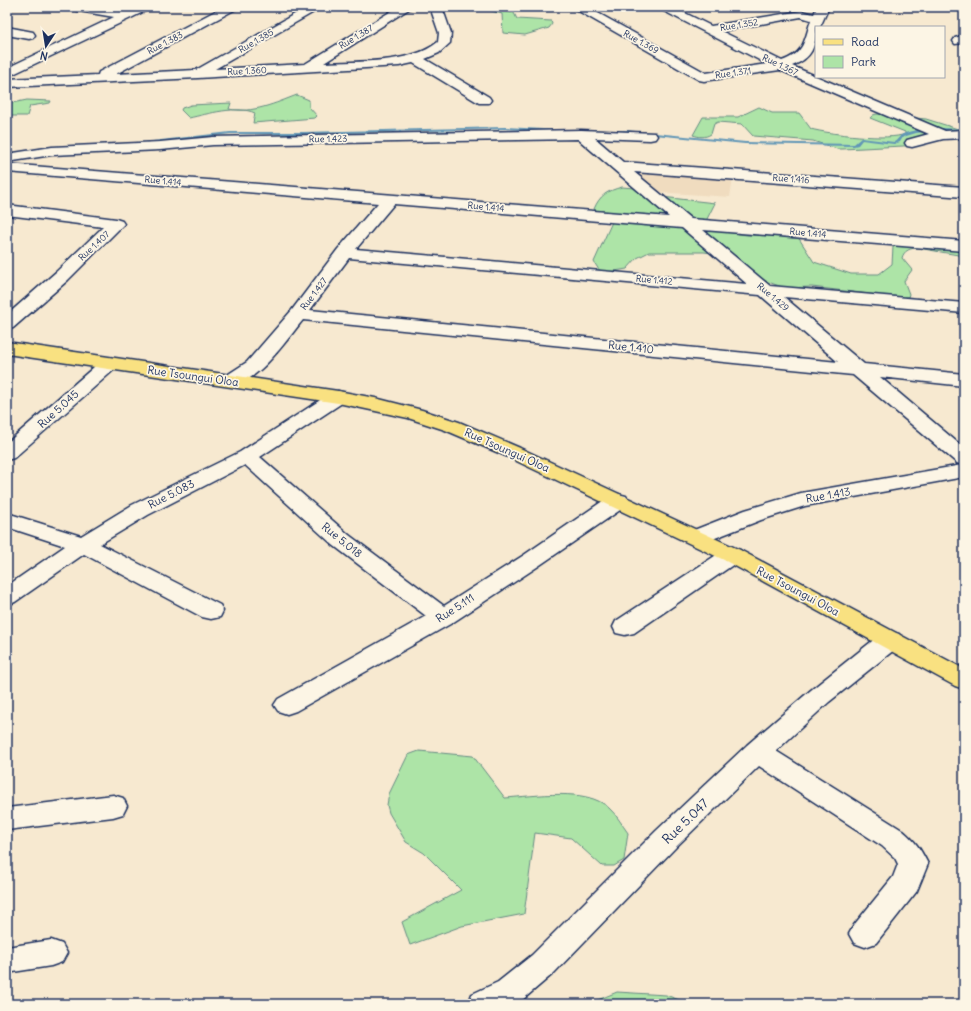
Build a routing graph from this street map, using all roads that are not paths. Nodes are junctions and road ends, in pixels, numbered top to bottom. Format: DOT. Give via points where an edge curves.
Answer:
graph roads {
  1 [pos="73,7"];
  2 [pos="145,7"];
  3 [pos="232,7"];
  4 [pos="315,7"];
  5 [pos="406,7"];
  6 [pos="436,7"];
  7 [pos="579,7"];
  8 [pos="665,7"];
  9 [pos="820,12"];
  10 [pos="127,16"];
  11 [pos="707,30"];
  12 [pos="7,31"];
  13 [pos="29,35"];
  14 [pos="414,59"];
  15 [pos="781,66"];
  16 [pos="307,68"];
  17 [pos="7,73"];
  18 [pos="198,74"];
  19 [pos="704,77"];
  20 [pos="98,79"];
  21 [pos="7,83"];
  22 [pos="484,100"];
  23 [pos="581,134"];
  24 [pos="964,134"];
  25 [pos="943,135"];
  26 [pos="650,136"];
  27 [pos="912,143"];
  28 [pos="7,158"];
  29 [pos="618,166"];
  30 [pos="7,168"];
  31 [pos="964,192"];
  32 [pos="390,199"];
  33 [pos="7,210"];
  34 [pos="686,223"];
  35 [pos="964,246"];
  36 [pos="344,253"];
  37 [pos="765,290"];
  38 [pos="964,308"];
  39 [pos="298,314"];
  40 [pos="7,324"];
  41 [pos="7,348"];
  42 [pos="109,364"];
  43 [pos="859,370"];
  44 [pos="964,380"];
  45 [pos="231,381"];
  46 [pos="338,397"];
  47 [pos="7,454"];
  48 [pos="247,456"];
  49 [pos="964,459"];
  50 [pos="964,471"];
  51 [pos="618,501"];
  52 [pos="7,520"];
  53 [pos="697,537"];
  54 [pos="83,544"];
  55 [pos="732,555"];
  56 [pos="7,597"];
  57 [pos="211,611"];
  58 [pos="443,617"];
  59 [pos="625,627"];
  60 [pos="890,640"];
  61 [pos="964,680"];
  62 [pos="287,705"];
  63 [pos="757,752"];
  64 [pos="113,806"];
  65 [pos="7,818"];
  66 [pos="865,934"];
  67 [pos="51,953"];
  68 [pos="7,960"];
  69 [pos="484,1004"];
  1 -- 10 [label="street"];
  2 -- 10 [label="street"];
  3 -- 20 [label="street, Rue 1.383"];
  4 -- 18 [label="street, Rue 1.385"];
  5 -- 16 [label="street, Rue 1.387"];
  6 -- 14 [label="street, Rue 1.360" via="445,33 444,43 440,48"];
  7 -- 19 [label="street, Rue 1.369"];
  8 -- 11 [label="street, Rue 1.367"];
  9 -- 11 [label="street, Rue 1.352"];
  9 -- 15 [label="street, Rue 1.371" via="805,52 794,61"];
  10 -- 17 [label="street"];
  11 -- 15 [label="street, Rue 1.367"];
  12 -- 13 [label="street"];
  14 -- 16 [label="street, Rue 1.360"];
  14 -- 22 [label="street"];
  15 -- 19 [label="street, Rue 1.371"];
  15 -- 25 [label="street, Rue 1.367"];
  16 -- 18 [label="street, Rue 1.360"];
  18 -- 20 [label="street, Rue 1.360"];
  20 -- 21 [label="street, Rue 1.360"];
  23 -- 26 [label="street, Rue 1.423"];
  23 -- 28 [label="street, Rue 1.423" via="213,141 52,151"];
  23 -- 29 [label="street, Rue 1.429"];
  24 -- 25 [label="street"];
  25 -- 27 [label="street"];
  29 -- 31 [label="street, Rue 1.416"];
  29 -- 34 [label="street, Rue 1.429"];
  30 -- 32 [label="street, Rue 1.414"];
  32 -- 34 [label="street, Rue 1.414"];
  32 -- 36 [label="street, Rue 1.427"];
  33 -- 40 [label="street, Rue 1.407" via="116,224"];
  34 -- 35 [label="street, Rue 1.414"];
  34 -- 37 [label="street, Rue 1.429"];
  36 -- 37 [label="street, Rue 1.412"];
  36 -- 39 [label="street, Rue 1.427"];
  37 -- 38 [label="street, Rue 1.412"];
  37 -- 43 [label="street, Rue 1.429"];
  39 -- 43 [label="street, Rue 1.410"];
  39 -- 45 [label="street, Rue 1.427" via="254,366"];
  41 -- 42 [label="main road, Rue Tsoungui Oloa"];
  42 -- 45 [label="main road, Rue Tsoungui Oloa"];
  42 -- 47 [label="street, Rue 5.045"];
  43 -- 44 [label="street, Rue 1.410"];
  43 -- 49 [label="street, Rue 1.429"];
  45 -- 46 [label="main road, Rue Tsoungui Oloa"];
  46 -- 48 [label="street, Rue 5.083"];
  46 -- 51 [label="main road, Rue Tsoungui Oloa" via="416,414 452,426"];
  48 -- 54 [label="street, Rue 5.083" via="140,510"];
  48 -- 58 [label="street, Rue 5.018" via="340,540"];
  50 -- 53 [label="street, Rue 1.413" via="801,500"];
  51 -- 53 [label="main road, Rue Tsoungui Oloa"];
  51 -- 58 [label="street, Rue 5.111"];
  52 -- 54 [label="street"];
  53 -- 55 [label="main road, Rue Tsoungui Oloa"];
  54 -- 56 [label="street, Rue 5.083"];
  54 -- 57 [label="street"];
  55 -- 59 [label="street"];
  55 -- 60 [label="main road, Rue Tsoungui Oloa"];
  58 -- 62 [label="street, Rue 5.111"];
  60 -- 61 [label="main road, Rue Tsoungui Oloa"];
  60 -- 63 [label="street, Rue 5.047" via="820,696"];
  63 -- 66 [label="street" via="892,838 906,850 913,864 906,883"];
  63 -- 69 [label="street, Rue 5.047" via="666,839 543,964 509,992"];
  64 -- 65 [label="street"];
  67 -- 68 [label="street"];
}
